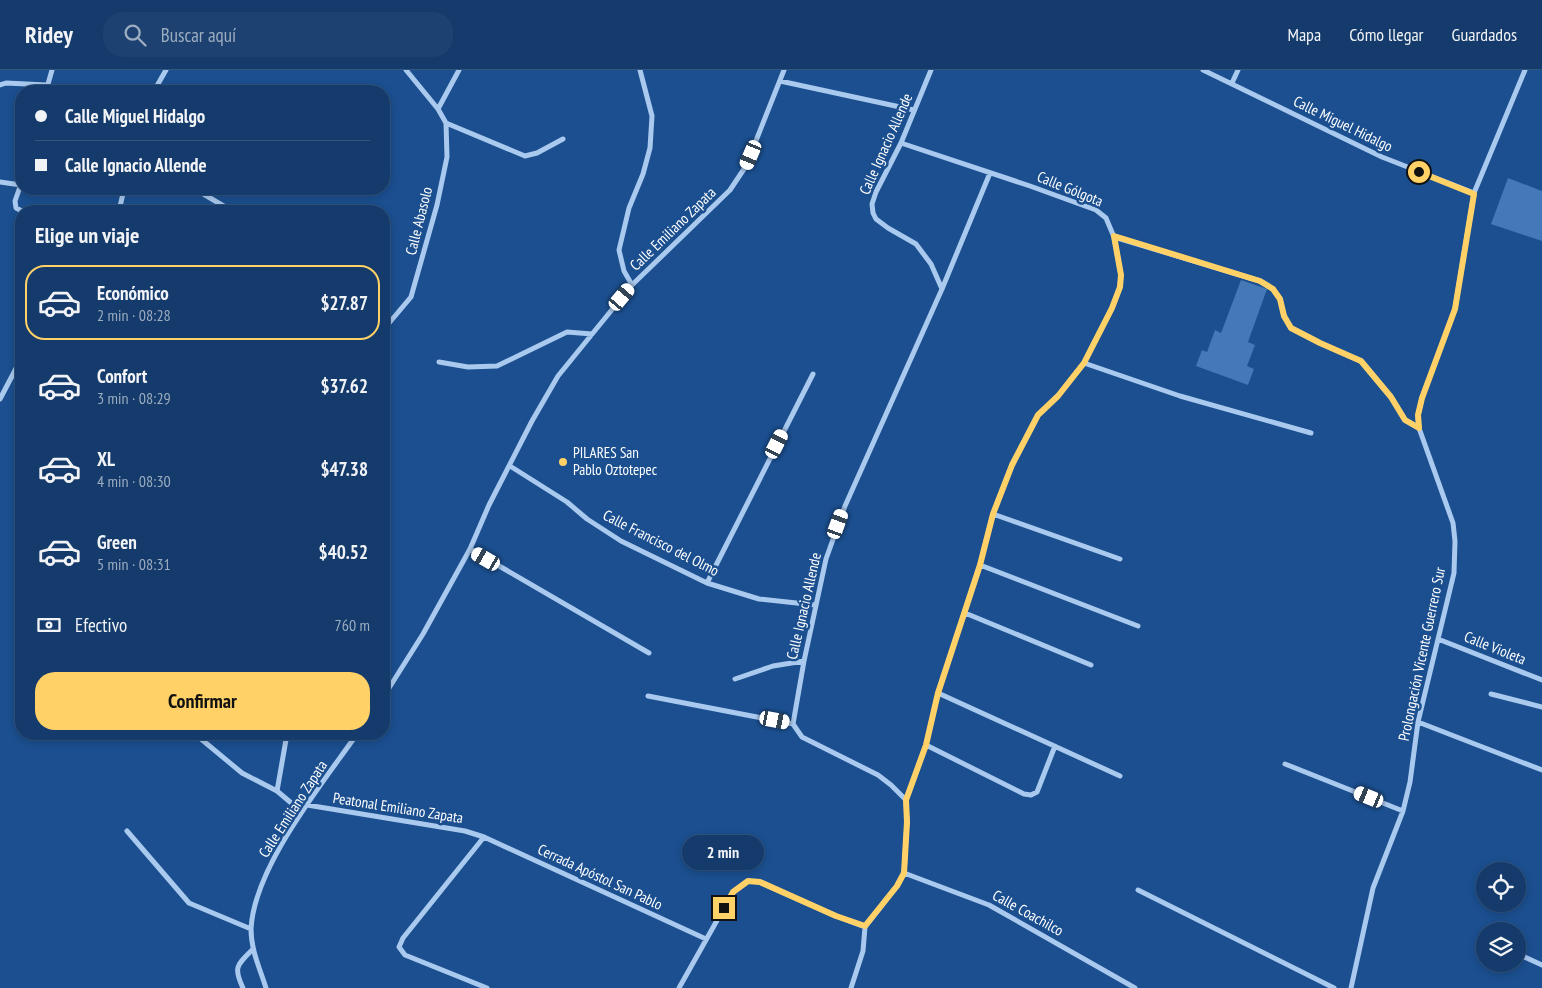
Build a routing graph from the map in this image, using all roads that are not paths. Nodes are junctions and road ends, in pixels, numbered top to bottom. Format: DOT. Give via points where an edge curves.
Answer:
graph roads {
  1 [pos="52,70"];
  2 [pos="166,70"];
  3 [pos="406,70"];
  4 [pos="459,70"];
  5 [pos="640,70"];
  6 [pos="784,70"];
  7 [pos="931,70"];
  8 [pos="1203,70"];
  9 [pos="1238,70"];
  10 [pos="1525,70"];
  11 [pos="780,81"];
  12 [pos="1232,83"];
  13 [pos="0,85"];
  14 [pos="22,85"];
  15 [pos="47,85"];
  16 [pos="157,85"];
  17 [pos="438,110"];
  18 [pos="914,110"];
  19 [pos="446,123"];
  20 [pos="563,139"];
  21 [pos="901,143"];
  22 [pos="990,174"];
  23 [pos="0,182"];
  24 [pos="15,184"];
  25 [pos="1474,194"];
  26 [pos="205,195"];
  27 [pos="222,205"];
  28 [pos="1114,236"];
  29 [pos="632,285"];
  30 [pos="942,289"];
  31 [pos="390,322"];
  32 [pos="592,334"];
  33 [pos="439,362"];
  34 [pos="1084,363"];
  35 [pos="15,370"];
  36 [pos="812,374"];
  37 [pos="0,399"];
  38 [pos="1419,428"];
  39 [pos="1311,434"];
  40 [pos="510,466"];
  41 [pos="993,514"];
  42 [pos="470,549"];
  43 [pos="1120,559"];
  44 [pos="980,565"];
  45 [pos="707,583"];
  46 [pos="815,605"];
  47 [pos="965,613"];
  48 [pos="1138,626"];
  49 [pos="1438,639"];
  50 [pos="649,653"];
  51 [pos="804,661"];
  52 [pos="1090,665"];
  53 [pos="735,679"];
  54 [pos="1542,680"];
  55 [pos="390,686"];
  56 [pos="938,693"];
  57 [pos="1491,694"];
  58 [pos="648,696"];
  59 [pos="1542,707"];
  60 [pos="1418,722"];
  61 [pos="793,724"];
  62 [pos="202,740"];
  63 [pos="286,740"];
  64 [pos="353,740"];
  65 [pos="926,745"];
  66 [pos="1055,746"];
  67 [pos="1285,764"];
  68 [pos="1542,770"];
  69 [pos="1120,776"];
  70 [pos="277,790"];
  71 [pos="906,800"];
  72 [pos="307,806"];
  73 [pos="1403,811"];
  74 [pos="302,812"];
  75 [pos="127,831"];
  76 [pos="484,837"];
  77 [pos="904,873"];
  78 [pos="1138,890"];
  79 [pos="865,926"];
  80 [pos="251,929"];
  81 [pos="706,939"];
  82 [pos="253,949"];
  83 [pos="1526,958"];
  84 [pos="1542,965"];
  85 [pos="243,988"];
  86 [pos="266,988"];
  87 [pos="487,988"];
  88 [pos="679,988"];
  89 [pos="850,988"];
  90 [pos="1135,988"];
  91 [pos="1334,988"];
  92 [pos="1352,988"];
  1 -- 15 [label="street"];
  2 -- 16 [label="street"];
  3 -- 17 [label="street, Calle Abasolo"];
  4 -- 17 [label="street"];
  5 -- 29 [label="street" via="652,116 650,148 629,208 619,250 624,271"];
  6 -- 11 [label="street, Calle Emiliano Zapata"];
  7 -- 18 [label="street, Calle Ignacio Allende"];
  8 -- 12 [label="street, Calle Miguel Hidalgo"];
  9 -- 12 [label="street"];
  10 -- 25 [label="street, Prolongación Vicente Guerrero Sur"];
  11 -- 18 [label="street"];
  11 -- 29 [label="street, Calle Emiliano Zapata" via="746,166 730,190"];
  12 -- 25 [label="street, Calle Miguel Hidalgo" via="1382,157"];
  13 -- 14 [label="street"];
  17 -- 19 [label="street, Calle Abasolo"];
  18 -- 21 [label="street, Calle Ignacio Allende"];
  19 -- 20 [label="street" via="526,156"];
  19 -- 31 [label="street, Calle Abasolo" via="447,157 417,280 411,297"];
  21 -- 22 [label="street, Calle Gólgota"];
  21 -- 30 [label="street, Calle Ignacio Allende" via="876,192 873,212 876,219 888,228 916,244 931,264"];
  22 -- 28 [label="street, Calle Gólgota" via="1096,210 1106,218"];
  22 -- 30 [label="street, Calle Ignacio Allende"];
  23 -- 24 [label="street"];
  25 -- 38 [label="street, Prolongación Vicente Guerrero Sur" via="1455,309 1422,398"];
  26 -- 27 [label="street"];
  28 -- 34 [label="street, Calle Gólgota" via="1120,287"];
  28 -- 38 [label="street" via="1260,281 1273,289 1291,328 1361,361 1391,397 1405,420"];
  29 -- 32 [label="street, Calle Emiliano Zapata"];
  30 -- 46 [label="street, Calle Ignacio Allende" via="845,506 826,559"];
  32 -- 33 [label="street" via="567,332 497,366 468,367"];
  32 -- 40 [label="street, Calle Emiliano Zapata" via="558,376"];
  34 -- 39 [label="street" via="1180,396"];
  34 -- 41 [label="street, Calle Gólgota" via="1038,415 1012,465"];
  35 -- 37 [label="street"];
  36 -- 45 [label="street"];
  38 -- 49 [label="street, Prolongación Vicente Guerrero Sur" via="1453,523 1455,542 1454,573"];
  40 -- 42 [label="street, Calle Emiliano Zapata"];
  40 -- 45 [label="street, Calle Francisco del Olmo" via="621,541"];
  41 -- 43 [label="street"];
  41 -- 44 [label="street, Calle Gólgota"];
  42 -- 50 [label="street"];
  42 -- 55 [label="street, Calle Emiliano Zapata"];
  44 -- 47 [label="street, Calle Gólgota"];
  44 -- 48 [label="street"];
  45 -- 46 [label="street, Calle Francisco del Olmo" via="759,599"];
  46 -- 51 [label="street, Calle Ignacio Allende"];
  47 -- 52 [label="street"];
  47 -- 56 [label="street, Calle Gólgota"];
  49 -- 54 [label="street, Calle Violeta"];
  49 -- 60 [label="street, Prolongación Vicente Guerrero Sur"];
  51 -- 53 [label="street" via="773,666"];
  51 -- 61 [label="street, Calle Ignacio Allende"];
  56 -- 65 [label="street, Calle Gólgota"];
  56 -- 66 [label="street"];
  57 -- 59 [label="street"];
  58 -- 61 [label="street"];
  60 -- 68 [label="street"];
  60 -- 73 [label="street, Prolongación Vicente Guerrero Sur"];
  61 -- 71 [label="street" via="802,738 878,775"];
  62 -- 70 [label="street" via="242,773"];
  63 -- 70 [label="street"];
  64 -- 72 [label="street, Calle Emiliano Zapata"];
  65 -- 66 [label="street" via="1031,795 1037,792"];
  65 -- 71 [label="street, Calle Gólgota"];
  66 -- 69 [label="street"];
  67 -- 73 [label="street"];
  70 -- 74 [label="street"];
  71 -- 77 [label="street"];
  72 -- 74 [label="street, Calle Emiliano Zapata"];
  72 -- 76 [label="street, Peatonal Emiliano Zapata" via="465,831"];
  73 -- 92 [label="street, Prolongación Vicente Guerrero Sur" via="1373,888"];
  74 -- 80 [label="street, Calle Emiliano Zapata" via="261,886"];
  75 -- 80 [label="street" via="189,903"];
  76 -- 81 [label="street, Cerrada Apóstol San Pablo"];
  76 -- 87 [label="street" via="399,947 405,955"];
  77 -- 79 [label="street"];
  77 -- 90 [label="street, Calle Coachilco" via="989,905"];
  78 -- 91 [label="street"];
  79 -- 81 [label="street" via="760,882 748,881 733,892"];
  79 -- 89 [label="street" via="862,951"];
  80 -- 82 [label="street, Calle Emiliano Zapata"];
  81 -- 88 [label="street"];
  82 -- 85 [label="street" via="238,964 236,974"];
  82 -- 86 [label="street, Calle Emiliano Zapata"];
  83 -- 84 [label="street"];
}
